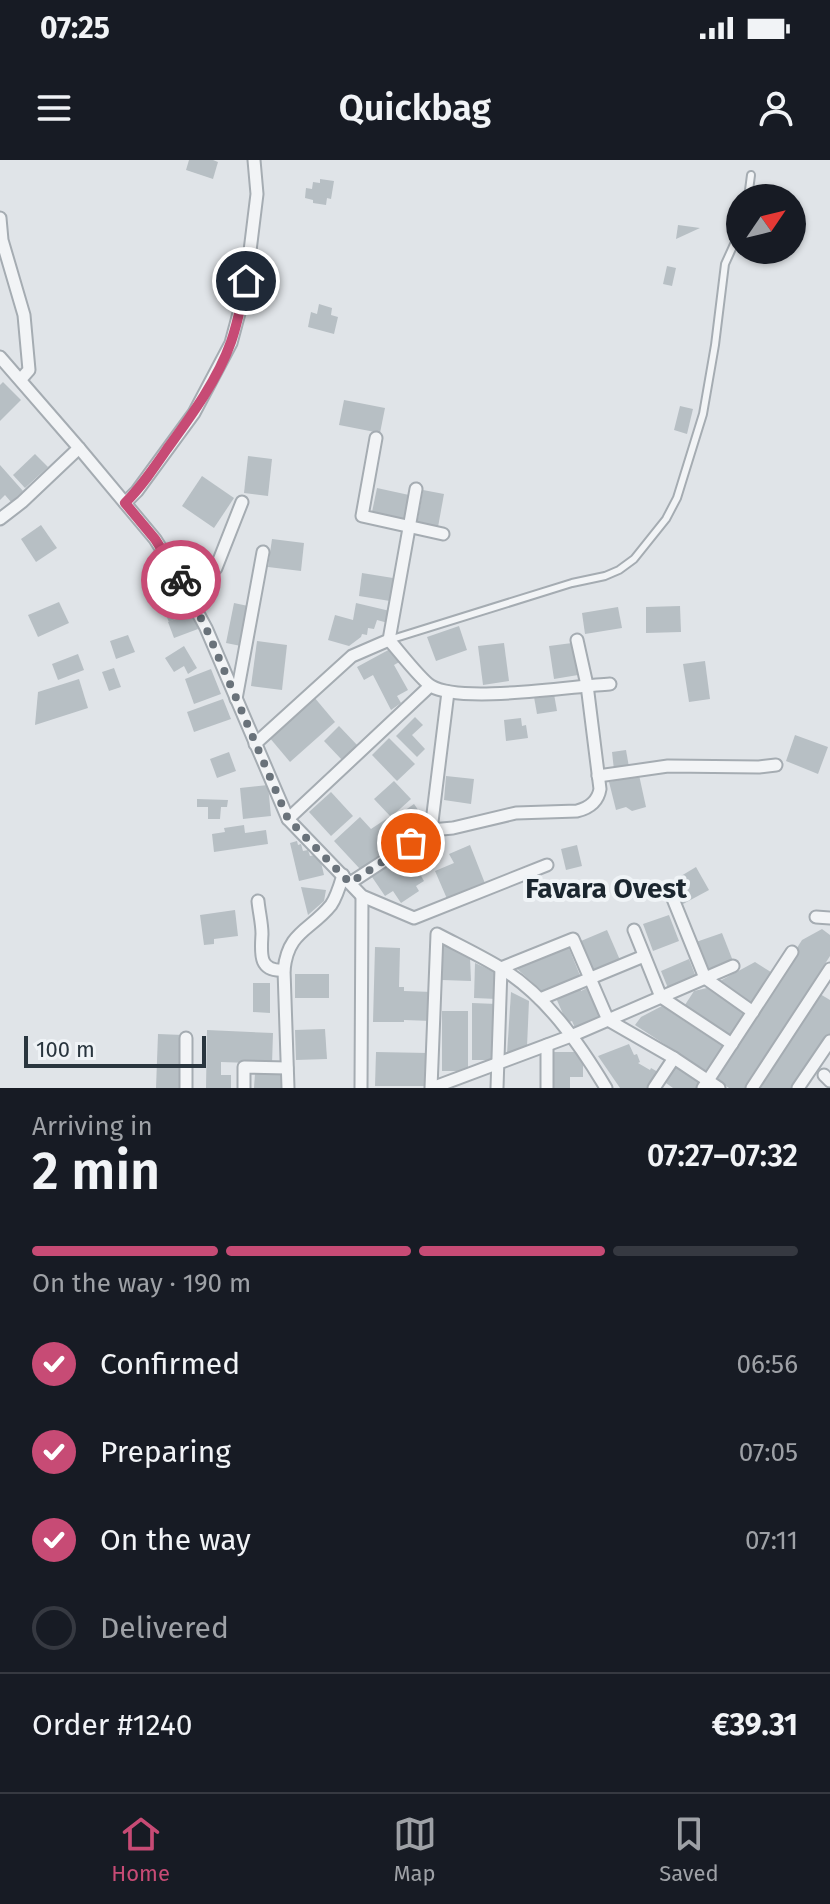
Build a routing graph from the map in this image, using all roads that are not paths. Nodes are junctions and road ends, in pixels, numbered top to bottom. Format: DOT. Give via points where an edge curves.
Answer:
graph roads {
  1 [pos="254,160"];
  2 [pos="751,175"];
  3 [pos="750,184"];
  4 [pos="0,218"];
  5 [pos="726,262"];
  6 [pos="0,357"];
  7 [pos="21,379"];
  8 [pos="376,438"];
  9 [pos="79,448"];
  10 [pos="416,489"];
  11 [pos="242,502"];
  12 [pos="125,503"];
  13 [pos="0,519"];
  14 [pos="409,527"];
  15 [pos="443,534"];
  16 [pos="263,552"];
  17 [pos="189,594"];
  18 [pos="389,640"];
  19 [pos="577,640"];
  20 [pos="610,684"];
  21 [pos="587,685"];
  22 [pos="430,686"];
  23 [pos="448,692"];
  24 [pos="236,700"];
  25 [pos="255,744"];
  26 [pos="776,765"];
  27 [pos="598,776"];
  28 [pos="288,819"];
  29 [pos="431,830"];
  30 [pos="547,865"];
  31 [pos="346,879"];
  32 [pos="669,889"];
  33 [pos="362,896"];
  34 [pos="258,901"];
  35 [pos="816,917"];
  36 [pos="830,918"];
  37 [pos="634,930"];
  38 [pos="792,952"];
  39 [pos="644,956"];
  40 [pos="733,966"];
  41 [pos="501,968"];
  42 [pos="830,969"];
  43 [pos="284,970"];
  44 [pos="590,978"];
  45 [pos="705,978"];
  46 [pos="825,988"];
  47 [pos="661,997"];
  48 [pos="540,999"];
  49 [pos="753,1012"];
  50 [pos="608,1020"];
  51 [pos="571,1036"];
  52 [pos="186,1038"];
  53 [pos="830,1041"];
  54 [pos="732,1044"];
  55 [pos="547,1045"];
  56 [pos="674,1058"];
  57 [pos="498,1063"];
  58 [pos="287,1068"];
  59 [pos="706,1084"];
  60 [pos="186,1088"];
  61 [pos="244,1088"];
  62 [pos="288,1088"];
  63 [pos="361,1088"];
  64 [pos="432,1088"];
  65 [pos="497,1088"];
  66 [pos="547,1088"];
  67 [pos="606,1088"];
  68 [pos="654,1088"];
  69 [pos="719,1088"];
  70 [pos="752,1088"];
  71 [pos="798,1088"];
  1 -- 12 [label="street" via="257,194 251,246 231,343 194,413"];
  2 -- 3 [label="lane"];
  4 -- 7 [label="street" via="24,315 29,370"];
  5 -- 18 [label="lane" via="703,414 677,498 634,559 605,576"];
  6 -- 7 [label="street"];
  7 -- 9 [label="street"];
  8 -- 14 [label="street" via="362,516"];
  9 -- 12 [label="street"];
  9 -- 13 [label="street"];
  10 -- 14 [label="street"];
  11 -- 17 [label="street" via="216,568"];
  12 -- 17 [label="street"];
  14 -- 15 [label="street"];
  14 -- 18 [label="street"];
  16 -- 24 [label="street"];
  17 -- 24 [label="street"];
  18 -- 22 [label="street"];
  18 -- 25 [label="street" via="352,656"];
  19 -- 21 [label="street"];
  20 -- 21 [label="street"];
  21 -- 23 [label="street" via="491,694"];
  21 -- 27 [label="street"];
  22 -- 23 [label="street"];
  22 -- 28 [label="street"];
  23 -- 29 [label="street"];
  24 -- 25 [label="street"];
  25 -- 28 [label="street"];
  26 -- 27 [label="street" via="668,766"];
  27 -- 29 [label="street" via="598,797 582,810 516,813"];
  28 -- 31 [label="street"];
  29 -- 31 [label="street"];
  30 -- 33 [label="street" via="414,918"];
  31 -- 33 [label="street"];
  31 -- 43 [label="street" via="331,905 292,941"];
  32 -- 45 [label="street"];
  33 -- 63 [label="street"];
  34 -- 43 [label="street" via="262,956 274,971"];
  35 -- 36 [label="street"];
  37 -- 39 [label="street"];
  38 -- 49 [label="street"];
  39 -- 44 [label="street"];
  39 -- 47 [label="street"];
  40 -- 45 [label="street"];
  41 -- 44 [label="street" via="573,939"];
  41 -- 48 [label="street"];
  41 -- 57 [label="street"];
  41 -- 64 [label="street" via="437,934"];
  42 -- 46 [label="street"];
  43 -- 58 [label="street"];
  44 -- 48 [label="street"];
  44 -- 50 [label="street"];
  45 -- 47 [label="street"];
  45 -- 49 [label="street"];
  46 -- 70 [label="street"];
  47 -- 50 [label="street"];
  47 -- 54 [label="street"];
  48 -- 51 [label="street"];
  49 -- 54 [label="street"];
  50 -- 51 [label="street"];
  50 -- 56 [label="street"];
  51 -- 55 [label="street"];
  51 -- 67 [label="street"];
  52 -- 60 [label="street"];
  53 -- 71 [label="street"];
  54 -- 59 [label="street"];
  55 -- 57 [label="street"];
  55 -- 66 [label="street"];
  56 -- 59 [label="street"];
  56 -- 68 [label="street"];
  57 -- 64 [label="street"];
  57 -- 65 [label="street"];
  58 -- 61 [label="street" via="244,1067"];
  58 -- 62 [label="street"];
  59 -- 69 [label="street"];
}
